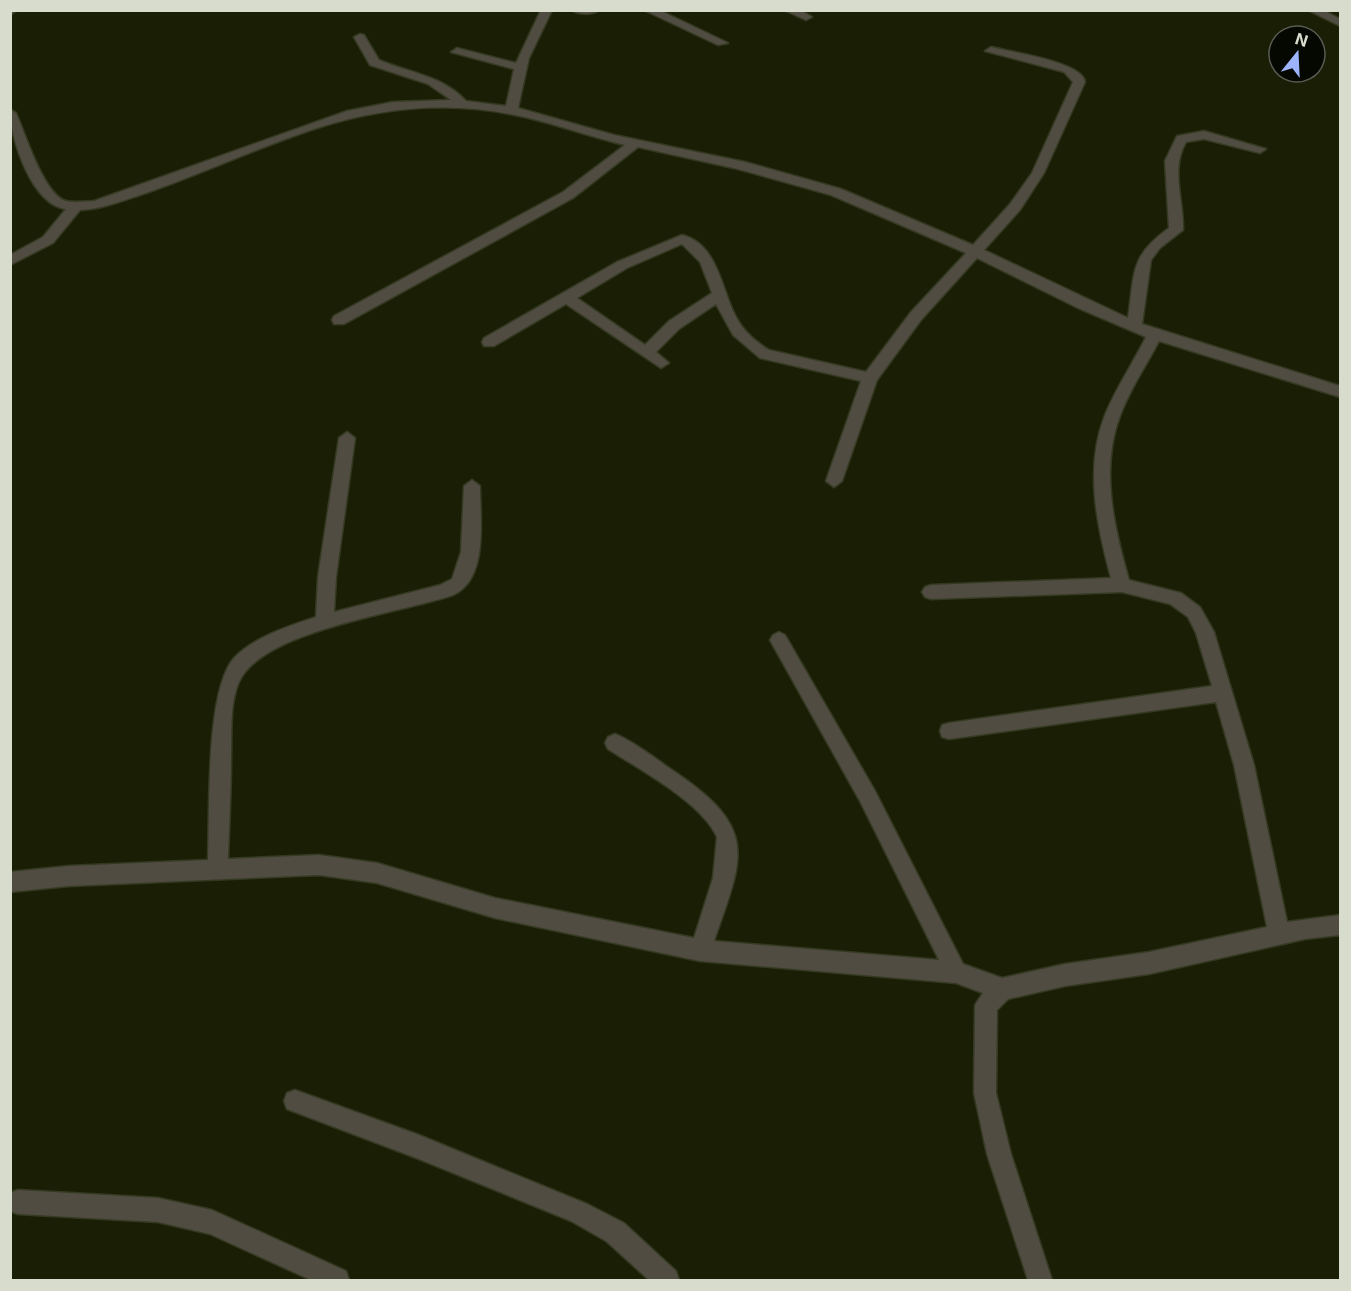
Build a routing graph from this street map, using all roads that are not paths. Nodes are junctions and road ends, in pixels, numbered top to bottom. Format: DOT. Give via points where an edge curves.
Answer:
graph roads {
  1 [pos="547,10"];
  2 [pos="577,10"];
  3 [pos="594,10"];
  4 [pos="649,10"];
  5 [pos="789,10"];
  6 [pos="1313,10"];
  7 [pos="806,17"];
  8 [pos="1341,23"];
  9 [pos="360,37"];
  10 [pos="722,43"];
  11 [pos="991,51"];
  12 [pos="456,52"];
  13 [pos="520,67"];
  14 [pos="462,104"];
  15 [pos="511,110"];
  16 [pos="10,113"];
  17 [pos="635,143"];
  18 [pos="1260,149"];
  19 [pos="76,206"];
  20 [pos="976,252"];
  21 [pos="10,261"];
  22 [pos="719,295"];
  23 [pos="566,297"];
  24 [pos="339,320"];
  25 [pos="1134,326"];
  26 [pos="1155,335"];
  27 [pos="489,342"];
  28 [pos="646,353"];
  29 [pos="661,363"];
  30 [pos="870,378"];
  31 [pos="1341,392"];
  32 [pos="347,438"];
  33 [pos="834,481"];
  34 [pos="472,486"];
  35 [pos="1122,585"];
  36 [pos="931,592"];
  37 [pos="324,623"];
  38 [pos="779,640"];
  39 [pos="1223,693"];
  40 [pos="949,731"];
  41 [pos="615,743"];
  42 [pos="218,869"];
  43 [pos="11,883"];
  44 [pos="1341,925"];
  45 [pos="1279,934"];
  46 [pos="700,950"];
  47 [pos="956,972"];
  48 [pos="1002,989"];
  49 [pos="295,1101"];
  50 [pos="18,1202"];
  51 [pos="337,1281"];
  52 [pos="667,1281"];
  53 [pos="1040,1281"];
  1 -- 13 [label="street" via="532,34"];
  2 -- 3 [label="street"];
  4 -- 10 [label="street"];
  5 -- 7 [label="street"];
  6 -- 8 [label="street"];
  9 -- 14 [label="street" via="374,62 442,85"];
  11 -- 20 [label="street" via="1068,69 1079,82 1038,173"];
  12 -- 13 [label="street"];
  13 -- 15 [label="street"];
  14 -- 15 [label="street"];
  14 -- 19 [label="street" via="393,106 351,114 164,182 95,205"];
  15 -- 17 [label="street"];
  16 -- 19 [label="street" via="40,184 53,200"];
  17 -- 20 [label="street" via="740,165 836,192"];
  17 -- 24 [label="street" via="568,195"];
  18 -- 25 [label="street" via="1204,135 1181,139 1174,148 1169,177 1176,230 1147,252"];
  19 -- 21 [label="street" via="48,240"];
  20 -- 25 [label="street"];
  20 -- 30 [label="street" via="916,316"];
  22 -- 23 [label="street" via="695,245 682,238 622,265"];
  22 -- 28 [label="street" via="674,325"];
  22 -- 30 [label="street" via="731,321 754,348 765,354"];
  23 -- 27 [label="street"];
  23 -- 28 [label="street"];
  25 -- 26 [label="street"];
  26 -- 31 [label="street"];
  26 -- 35 [label="street" via="1111,418 1104,453 1105,513"];
  28 -- 29 [label="street"];
  30 -- 33 [label="street"];
  32 -- 37 [label="street"];
  34 -- 37 [label="street" via="471,537 466,571 458,584"];
  35 -- 36 [label="street"];
  35 -- 39 [label="street" via="1175,598 1194,612 1205,632"];
  37 -- 42 [label="street" via="249,655 231,678 224,717"];
  38 -- 47 [label="street" via="868,797"];
  39 -- 40 [label="street"];
  39 -- 45 [label="street" via="1244,765"];
  41 -- 46 [label="street" via="706,807 720,820 728,838 722,882"];
  42 -- 43 [label="street" via="69,876"];
  42 -- 46 [label="street" via="319,865 377,873 495,908"];
  44 -- 45 [label="street"];
  45 -- 48 [label="street" via="1149,963"];
  46 -- 47 [label="street"];
  47 -- 48 [label="street"];
  48 -- 53 [label="street" via="986,1005 985,1093 999,1154"];
  49 -- 52 [label="street" via="579,1212 615,1233"];
  50 -- 51 [label="street" via="158,1210 212,1222"];
}
